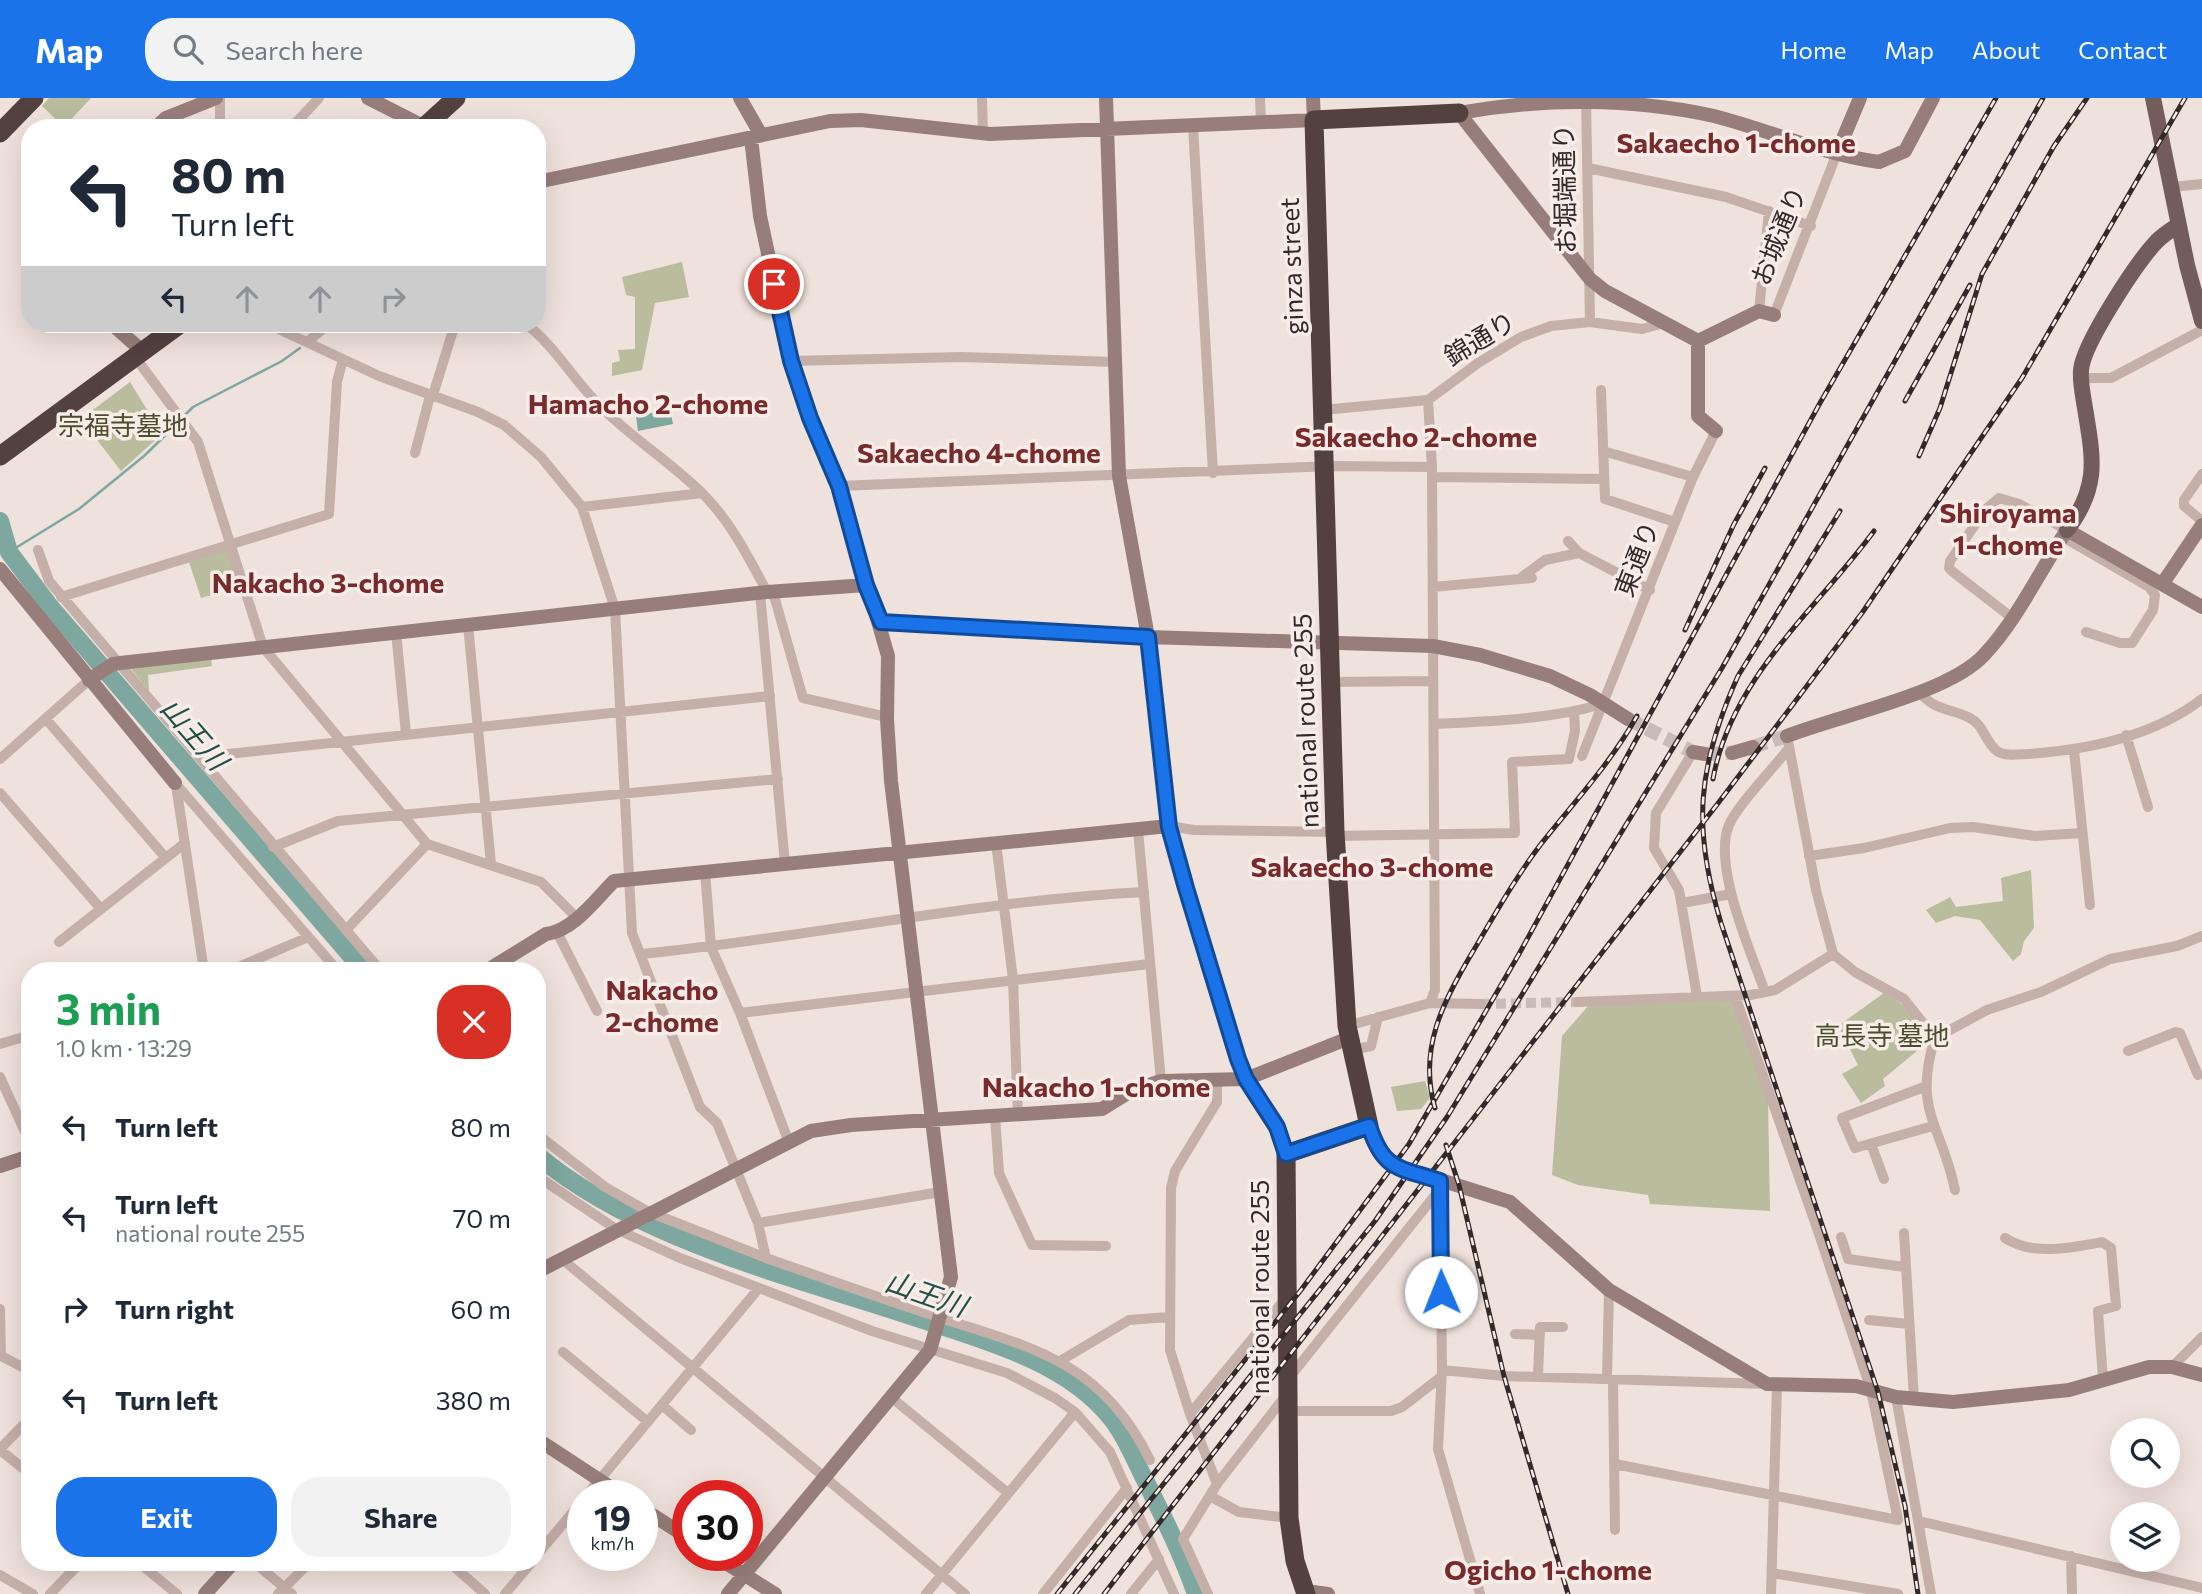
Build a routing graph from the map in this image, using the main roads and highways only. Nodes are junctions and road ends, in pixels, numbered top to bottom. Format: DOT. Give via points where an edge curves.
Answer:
graph roads {
  1 [pos="16,98"];
  2 [pos="34,98"];
  3 [pos="456,98"];
  4 [pos="2152,98"];
  5 [pos="1453,105"];
  6 [pos="0,114"];
  7 [pos="434,119"];
  8 [pos="0,133"];
  9 [pos="2178,225"];
  10 [pos="2202,321"];
  11 [pos="167,333"];
  12 [pos="1323,410"];
  13 [pos="2,454"];
  14 [pos="2065,533"];
  15 [pos="1306,1593"];
  1 -- 6 [label="highway"];
  2 -- 8 [label="highway"];
  3 -- 7 [label="highway"];
  4 -- 9 [label="main road"];
  5 -- 12 [label="highway, ginza street" via="1314,120"];
  9 -- 10 [label="main road"];
  9 -- 14 [label="main road" via="2138,264 2084,356 2081,378 2092,477 2090,492"];
  11 -- 13 [label="highway"];
  12 -- 15 [label="highway, national route 255" via="1335,834 1349,1038 1369,1126 1286,1154 1289,1518 1295,1561"];
}
